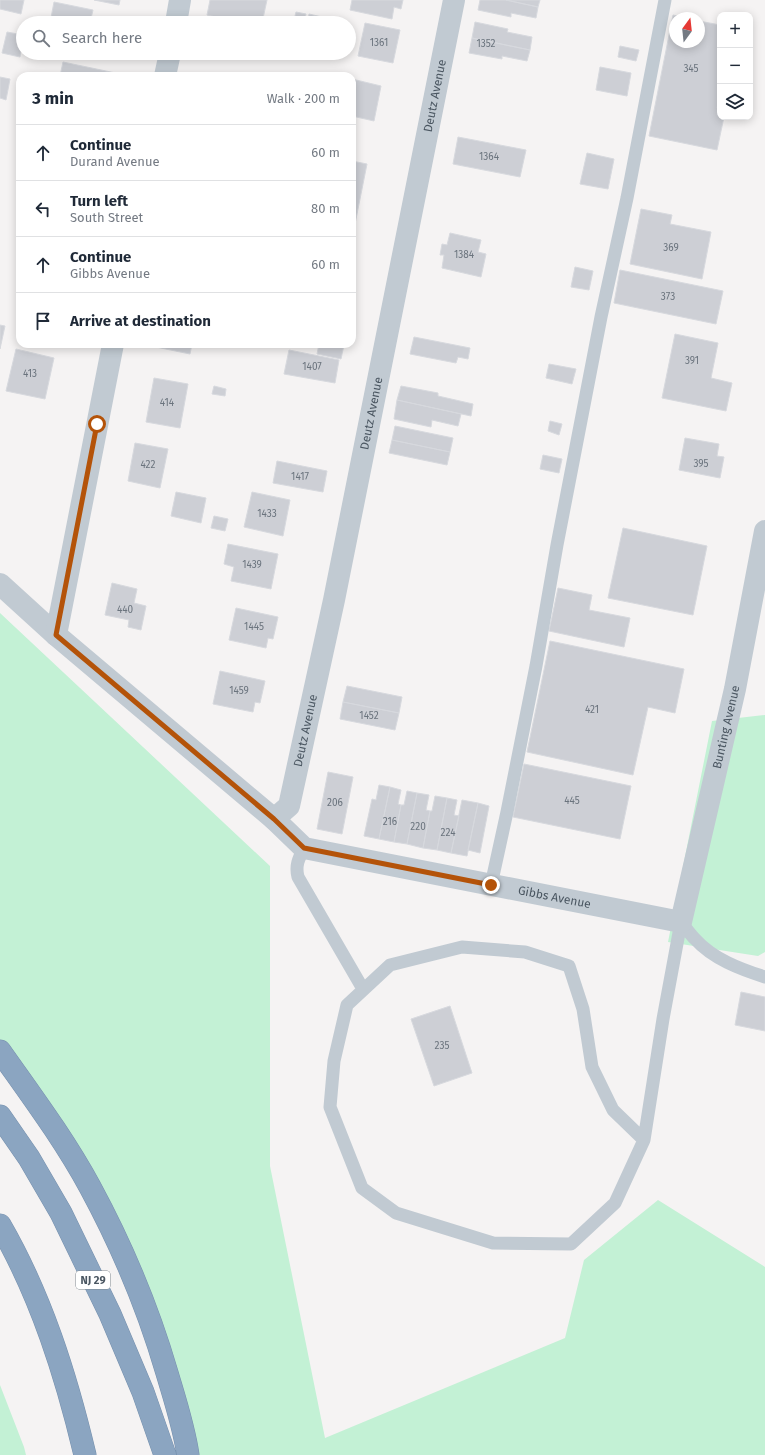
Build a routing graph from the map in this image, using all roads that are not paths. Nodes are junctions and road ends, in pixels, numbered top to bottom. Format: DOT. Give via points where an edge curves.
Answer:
graph roads {
  1 [pos="180,0"];
  2 [pos="454,0"];
  3 [pos="665,0"];
  4 [pos="177,16"];
  5 [pos="168,60"];
  6 [pos="166,72"];
  7 [pos="112,348"];
  8 [pos="765,531"];
  9 [pos="0,584"];
  10 [pos="56,635"];
  11 [pos="274,819"];
  12 [pos="304,848"];
  13 [pos="491,885"];
  14 [pos="681,922"];
  15 [pos="765,977"];
  16 [pos="364,989"];
  17 [pos="0,1050"];
  18 [pos="0,1116"];
  19 [pos="644,1140"];
  20 [pos="0,1225"];
  21 [pos="85,1455"];
  22 [pos="165,1455"];
  23 [pos="188,1455"];
  1 -- 4 [label="street"];
  2 -- 11 [label="street, Deutz Avenue" via="337,584 289,806"];
  3 -- 13 [label="lane" via="601,317 509,805"];
  5 -- 6 [label="street"];
  7 -- 10 [label="street"];
  8 -- 14 [label="street, Bunting Avenue" via="735,689"];
  9 -- 10 [label="street"];
  10 -- 11 [label="street"];
  11 -- 12 [label="street"];
  12 -- 13 [label="street, Gibbs Avenue"];
  12 -- 16 [label="lane" via="297,861 298,877"];
  13 -- 14 [label="street, Gibbs Avenue"];
  14 -- 15 [label="lane" via="695,940 718,959"];
  14 -- 19 [label="lane"];
  16 -- 19 [label="lane" via="390,965 462,947 525,952 569,966 583,1010 592,1067 613,1110"];
  16 -- 19 [label="lane" via="347,1005 334,1061 330,1107 362,1188 396,1213 493,1243 571,1244 616,1203"];
  17 -- 23 [label="highway" via="46,1116 89,1186 126,1259 156,1335 180,1414"];
  18 -- 22 [label="highway, NJ 29" via="29,1158 60,1213 110,1314 143,1392"];
  20 -- 21 [label="highway" via="38,1302 62,1367"];
}
